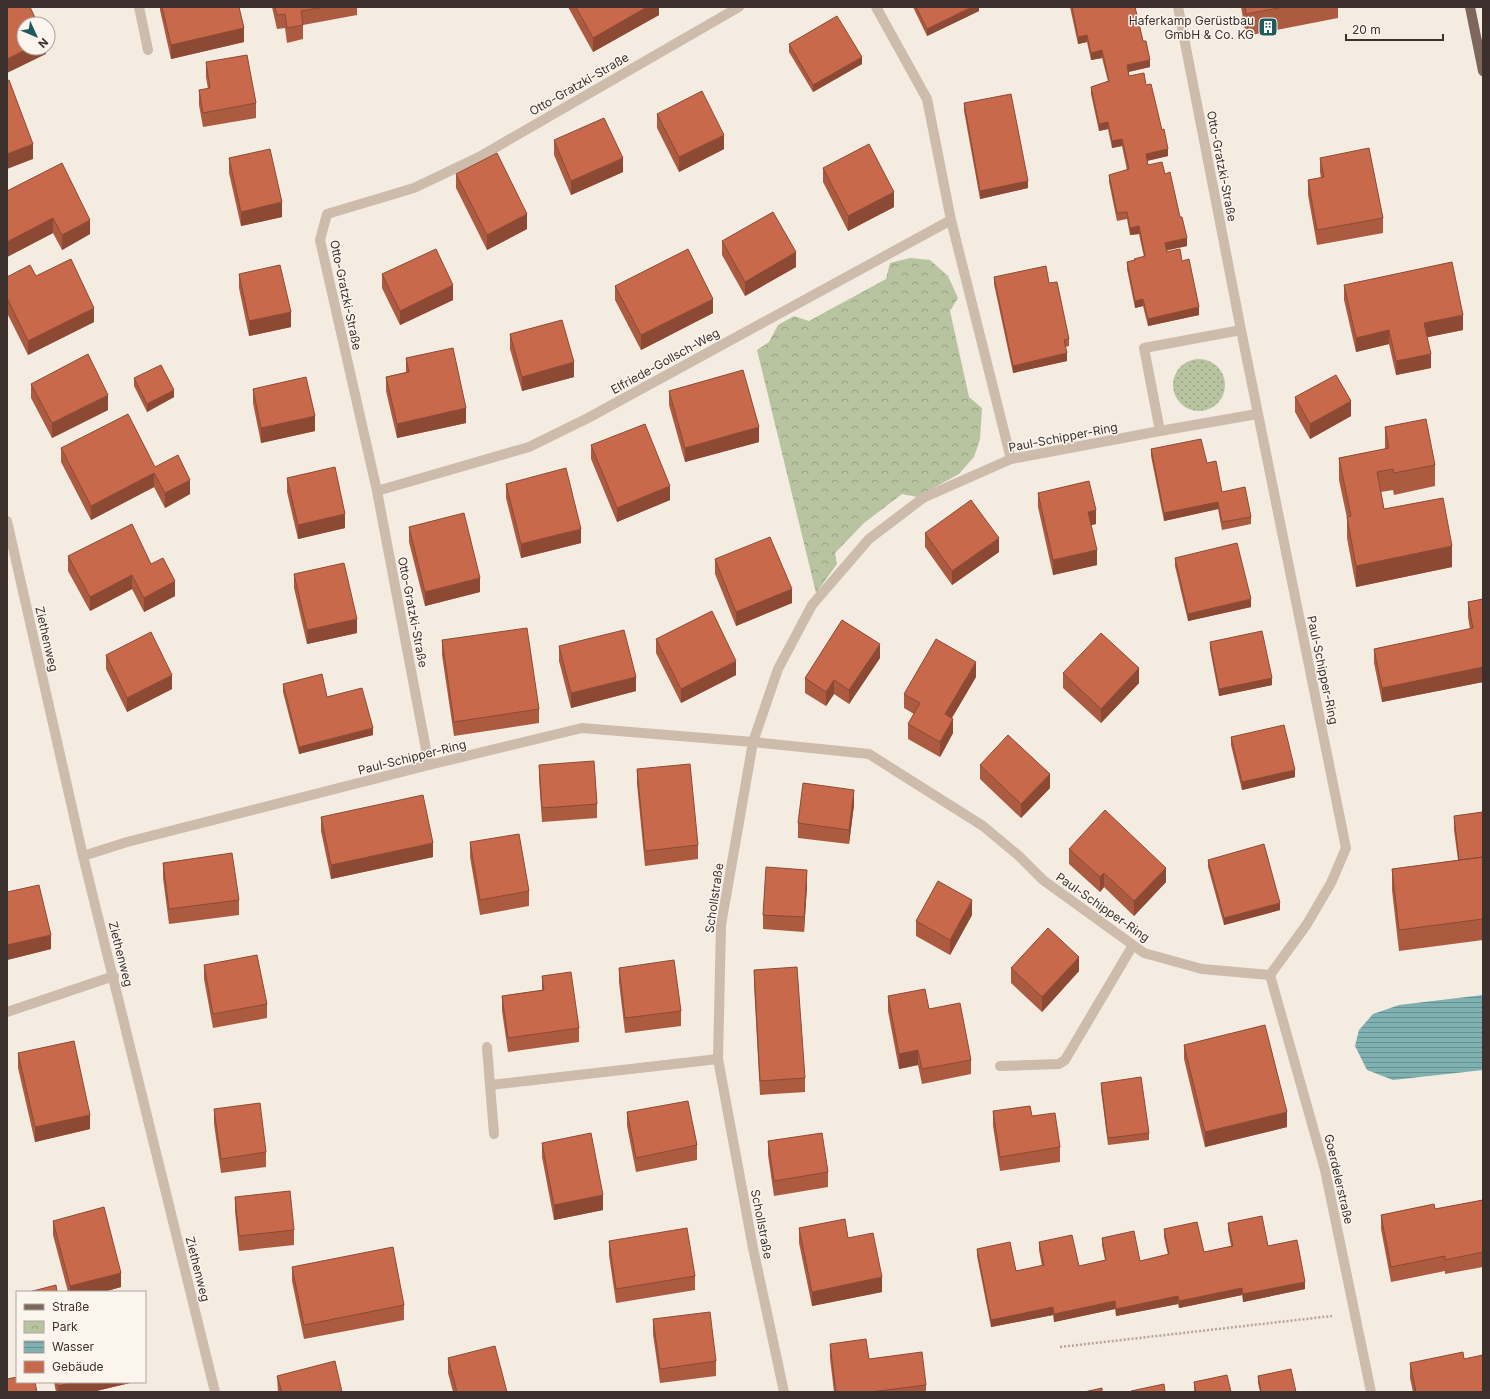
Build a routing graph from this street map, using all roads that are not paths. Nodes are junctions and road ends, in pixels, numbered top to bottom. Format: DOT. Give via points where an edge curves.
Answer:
graph roads {
  1 [pos="139,7"];
  2 [pos="739,7"];
  3 [pos="876,7"];
  4 [pos="1178,7"];
  5 [pos="1470,7"];
  6 [pos="148,50"];
  7 [pos="1483,71"];
  8 [pos="951,220"];
  9 [pos="1241,330"];
  10 [pos="1257,414"];
  11 [pos="1160,431"];
  12 [pos="1011,459"];
  13 [pos="377,491"];
  14 [pos="7,521"];
  15 [pos="753,742"];
  16 [pos="429,765"];
  17 [pos="83,856"];
  18 [pos="1132,944"];
  19 [pos="114,976"];
  20 [pos="1270,976"];
  21 [pos="7,1012"];
  22 [pos="487,1047"];
  23 [pos="718,1059"];
  24 [pos="1000,1066"];
  25 [pos="490,1085"];
  26 [pos="494,1134"];
  27 [pos="215,1392"];
  28 [pos="784,1392"];
  29 [pos="1371,1392"];
  1 -- 6 [label="street"];
  2 -- 13 [label="street, Otto-Gratzki-Straße" via="479,157 414,188 327,214 320,240"];
  3 -- 8 [label="street" via="927,99"];
  4 -- 9 [label="street, Otto-Gratzki-Straße"];
  5 -- 7 [label="main road"];
  8 -- 12 [label="street"];
  8 -- 13 [label="street, Elfriede-Gollsch-Weg" via="588,418 528,447"];
  9 -- 10 [label="street, Paul-Schipper-Ring"];
  9 -- 11 [label="street" via="1144,348"];
  10 -- 11 [label="street, Paul-Schipper-Ring"];
  10 -- 20 [label="street, Paul-Schipper-Ring" via="1346,848 1331,883 1307,924"];
  11 -- 12 [label="street, Paul-Schipper-Ring"];
  12 -- 15 [label="street, Paul-Schipper-Ring" via="924,498 869,539 812,605 778,669"];
  13 -- 16 [label="street, Otto-Gratzki-Straße"];
  14 -- 17 [label="street, Ziethenweg"];
  15 -- 16 [label="street, Paul-Schipper-Ring" via="582,728"];
  15 -- 18 [label="street, Paul-Schipper-Ring" via="869,754 984,826 1043,880"];
  15 -- 23 [label="street, Schollstraße" via="721,925"];
  16 -- 17 [label="street, Paul-Schipper-Ring" via="127,842"];
  17 -- 19 [label="street, Ziethenweg"];
  18 -- 20 [label="street, Paul-Schipper-Ring" via="1144,952 1202,969"];
  18 -- 24 [label="street" via="1065,1060 1059,1064"];
  19 -- 21 [label="street"];
  19 -- 27 [label="street, Ziethenweg"];
  20 -- 29 [label="street, Goerdelerstraße" via="1325,1170"];
  22 -- 25 [label="street"];
  23 -- 25 [label="street"];
  23 -- 28 [label="street, Schollstraße" via="753,1248"];
  25 -- 26 [label="street"];
}
